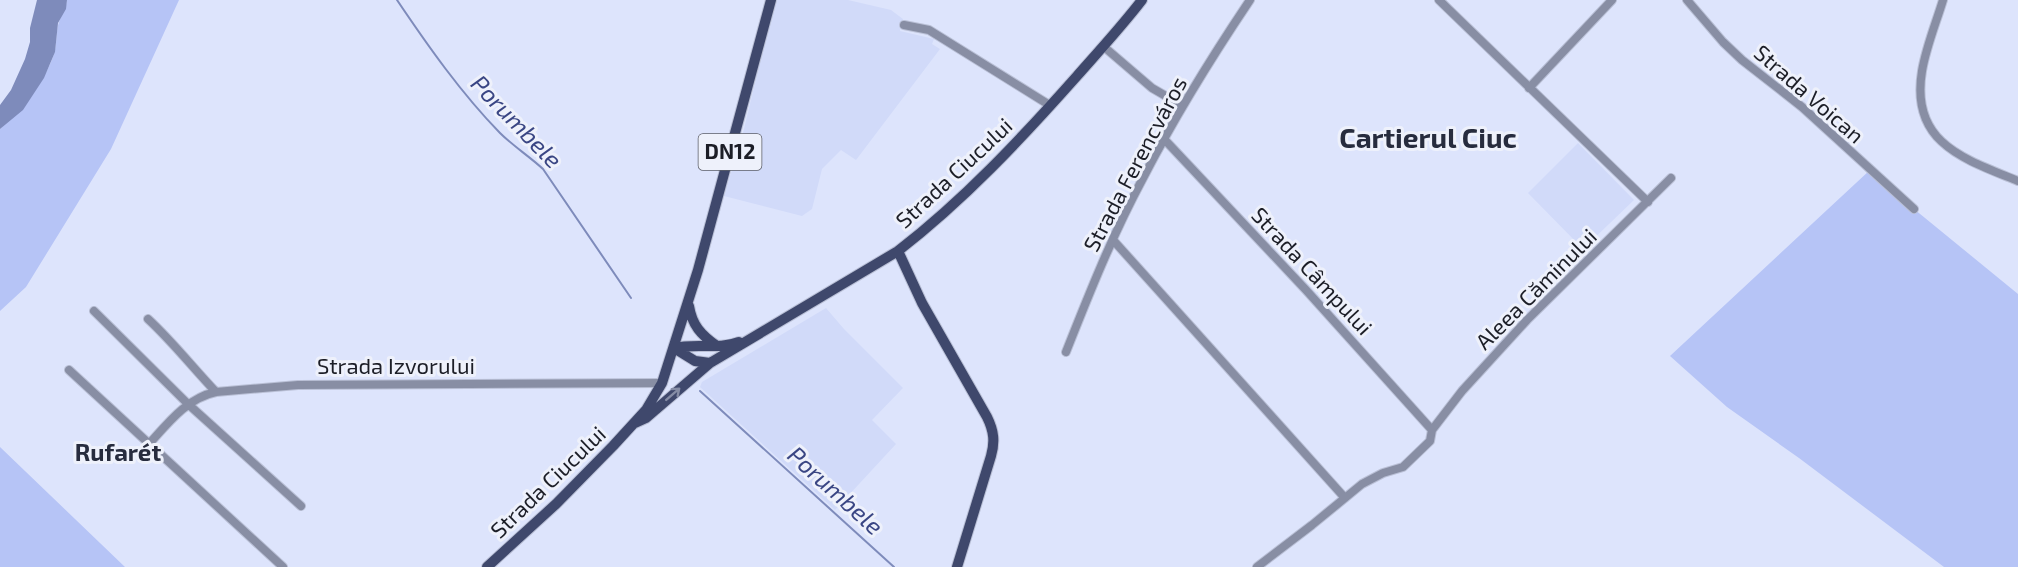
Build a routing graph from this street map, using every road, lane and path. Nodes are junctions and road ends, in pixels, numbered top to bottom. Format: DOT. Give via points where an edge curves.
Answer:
graph roads {
  1 [pos="771,0"];
  2 [pos="1142,0"];
  3 [pos="1250,0"];
  4 [pos="1439,0"];
  5 [pos="1612,0"];
  6 [pos="1687,0"];
  7 [pos="1943,0"];
  8 [pos="904,25"];
  9 [pos="1103,46"];
  10 [pos="1529,88"];
  11 [pos="1051,105"];
  12 [pos="1184,106"];
  13 [pos="1164,139"];
  14 [pos="1671,178"];
  15 [pos="2018,181"];
  16 [pos="1648,202"];
  17 [pos="1914,209"];
  18 [pos="1113,240"];
  19 [pos="898,251"];
  20 [pos="688,303"];
  21 [pos="94,311"];
  22 [pos="148,319"];
  23 [pos="759,336"];
  24 [pos="717,346"];
  25 [pos="674,348"];
  26 [pos="1066,352"];
  27 [pos="710,363"];
  28 [pos="69,370"];
  29 [pos="662,383"];
  30 [pos="216,392"];
  31 [pos="188,404"];
  32 [pos="635,423"];
  33 [pos="1432,430"];
  34 [pos="149,444"];
  35 [pos="1345,498"];
  36 [pos="301,506"];
  37 [pos="283,567"];
  38 [pos="487,567"];
  39 [pos="957,567"];
  40 [pos="1257,567"];
  1 -- 20 [label="main road, DN12"];
  2 -- 9 [label="main road, Strada Ciucului"];
  3 -- 12 [label="street, Strada Ferencváros"];
  4 -- 10 [label="street"];
  5 -- 10 [label="street"];
  6 -- 17 [label="street, Strada Voican" via="1742,60 1802,107"];
  7 -- 15 [label="street" via="1922,71 1920,91 1928,128 1973,163"];
  8 -- 11 [label="street" via="929,30"];
  9 -- 11 [label="main road, Strada Ciucului"];
  9 -- 12 [label="street" via="1152,88"];
  10 -- 16 [label="street"];
  11 -- 19 [label="main road, Strada Ciucului" via="952,207"];
  12 -- 13 [label="street, Strada Ferencváros"];
  13 -- 18 [label="street, Strada Ferencváros"];
  13 -- 33 [label="street, Strada Câmpului"];
  14 -- 16 [label="street, Aleea Căminului"];
  16 -- 33 [label="street, Aleea Căminului" via="1527,320"];
  18 -- 26 [label="street, Strada Ferencváros"];
  18 -- 35 [label="street"];
  19 -- 23 [label="main road, Strada Ciucului"];
  19 -- 39 [label="main road" via="922,303 987,417 994,438"];
  20 -- 24 [label="main road" via="694,325"];
  20 -- 25 [label="main road, DN12"];
  21 -- 31 [label="street"];
  22 -- 30 [label="street"];
  23 -- 24 [label="main road"];
  23 -- 27 [label="main road"];
  24 -- 25 [label="main road"];
  25 -- 27 [label="main road" via="695,361"];
  25 -- 29 [label="main road, DN12"];
  32 -- 27 [label="main road, one-way"];
  28 -- 34 [label="street"];
  29 -- 30 [label="street, Strada Izvorului" via="282,385"];
  29 -- 32 [label="main road, DN12"];
  30 -- 31 [label="street, Strada Izvorului"];
  31 -- 34 [label="street, Strada Izvorului"];
  31 -- 36 [label="street"];
  32 -- 38 [label="main road, Strada Ciucului / DN12"];
  33 -- 35 [label="street, Aleea Căminului" via="1430,441 1403,467 1362,484"];
  34 -- 37 [label="street"];
  35 -- 40 [label="street, Aleea Căminului"];
}
